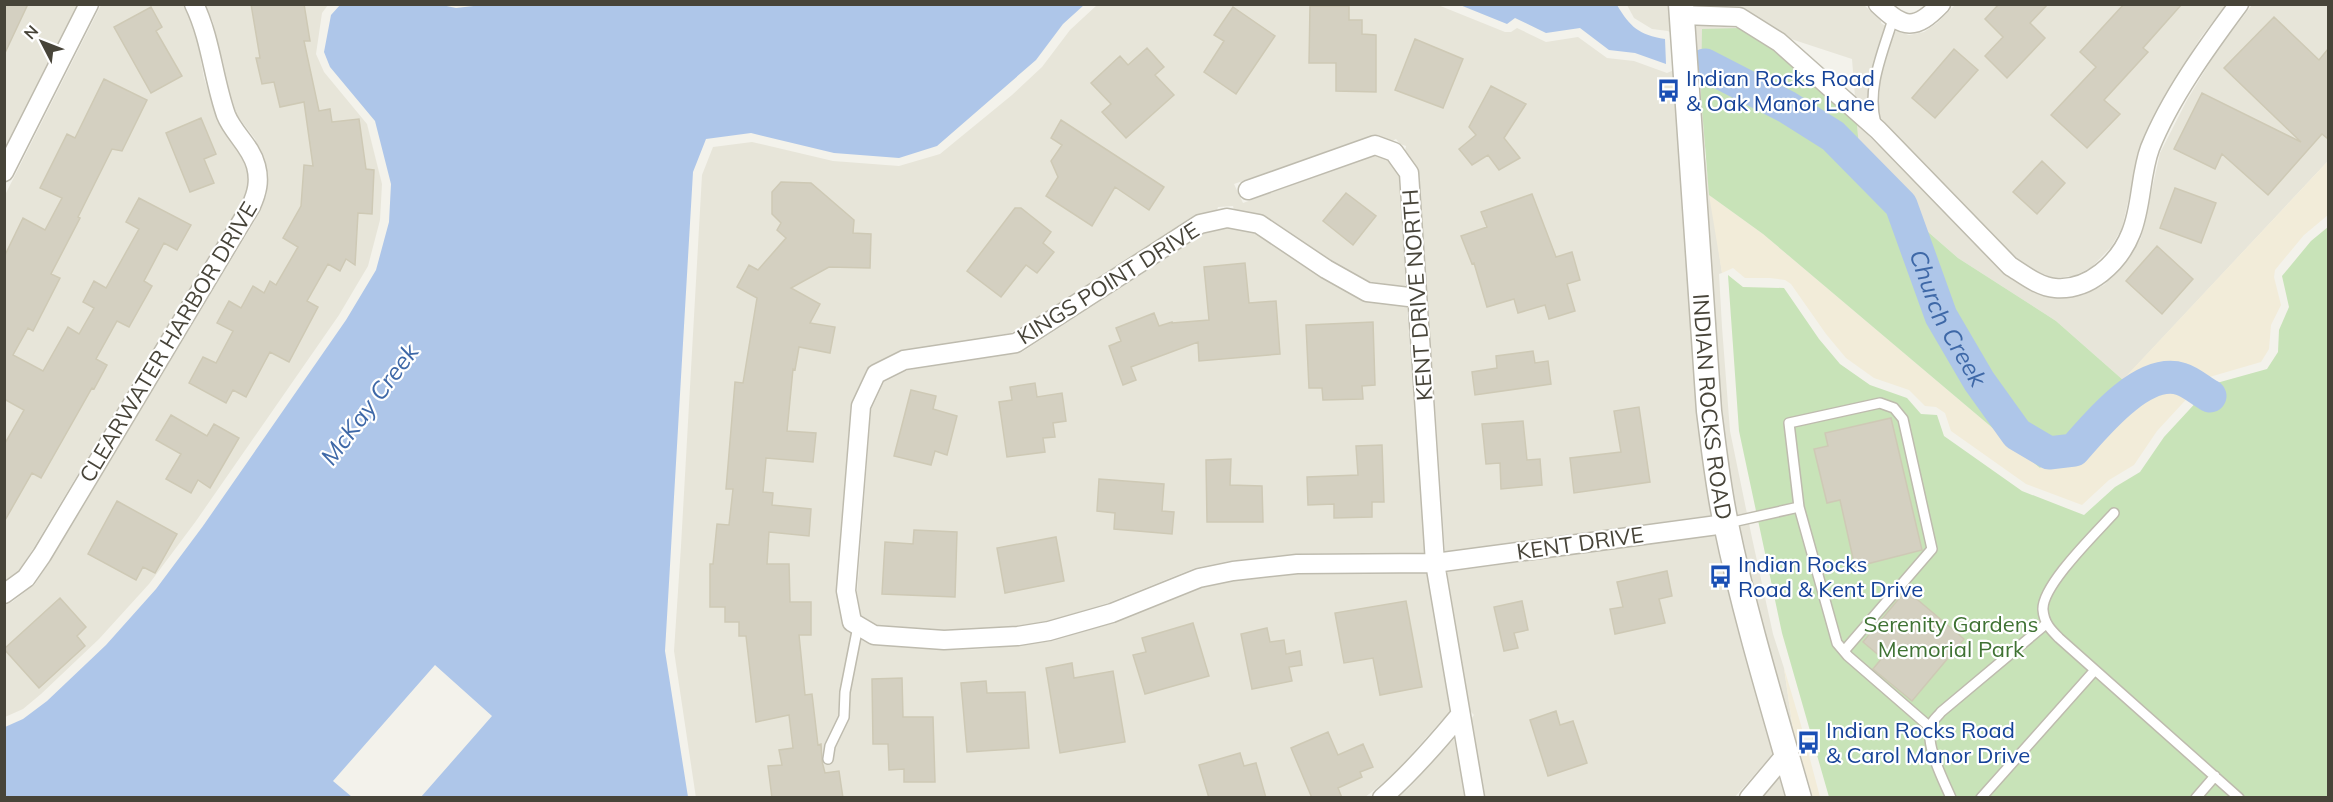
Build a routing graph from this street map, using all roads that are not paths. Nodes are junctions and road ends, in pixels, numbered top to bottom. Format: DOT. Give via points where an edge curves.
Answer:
graph roads {
  1 [pos="89,4"];
  2 [pos="194,4"];
  3 [pos="1878,4"];
  4 [pos="1941,4"];
  5 [pos="2239,4"];
  6 [pos="1682,10"];
  7 [pos="1893,19"];
  8 [pos="1878,130"];
  9 [pos="4,172"];
  10 [pos="1248,190"];
  11 [pos="1417,298"];
  12 [pos="1799,507"];
  13 [pos="2114,513"];
  14 [pos="1725,524"];
  15 [pos="1436,563"];
  16 [pos="4,594"];
  17 [pos="2046,624"];
  18 [pos="858,626"];
  19 [pos="1844,651"];
  20 [pos="2096,670"];
  21 [pos="1460,715"];
  22 [pos="1931,728"];
  23 [pos="1786,754"];
  24 [pos="828,759"];
  25 [pos="2215,776"];
  26 [pos="1382,798"];
  27 [pos="1475,798"];
  28 [pos="1749,798"];
  29 [pos="1799,798"];
  30 [pos="1951,798"];
  31 [pos="1981,798"];
  32 [pos="2196,798"];
  33 [pos="2239,798"];
  1 -- 9 [label="street"];
  2 -- 16 [label="street, CLEARWATER HARBOR DRIVE" via="204,26 227,118 246,142 256,166 258,189 42,555 26,578"];
  3 -- 7 [label="street"];
  4 -- 7 [label="street" via="1918,24 1906,25"];
  5 -- 8 [label="street" via="2210,42 2150,149 2132,232 2120,254 2099,276 2078,286 2054,288 2010,266"];
  6 -- 8 [label="street" via="1739,16 1779,42"];
  6 -- 14 [label="street, INDIAN ROCKS ROAD" via="1709,411"];
  7 -- 8 [label="lane" via="1875,77 1872,109"];
  10 -- 11 [label="street, KENT DRIVE NORTH" via="1375,145 1394,152 1409,173"];
  11 -- 15 [label="street, KENT DRIVE NORTH"];
  11 -- 18 [label="street, KINGS POINT DRIVE" via="1367,292 1259,224 1227,218 1200,224 1016,343 904,360 876,374 861,406 846,591 852,622"];
  12 -- 14 [label="lane"];
  12 -- 19 [label="lane" via="1837,643"];
  12 -- 19 [label="lane" via="1789,423 1880,403 1894,408 1903,419 1932,549"];
  13 -- 17 [label="lane" via="2045,595 2042,609"];
  14 -- 15 [label="street, KENT DRIVE"];
  14 -- 23 [label="street, INDIAN ROCKS ROAD"];
  15 -- 18 [label="street" via="1296,564 1233,571 1199,578 1049,632 1018,636 944,640 874,635"];
  15 -- 21 [label="street, KENT DRIVE NORTH"];
  17 -- 20 [label="lane"];
  17 -- 22 [label="lane" via="1941,712"];
  18 -- 24 [label="lane" via="844,717"];
  19 -- 22 [label="lane"];
  20 -- 25 [label="lane"];
  20 -- 31 [label="lane"];
  21 -- 26 [label="street"];
  21 -- 27 [label="street, KENT DRIVE NORTH"];
  22 -- 30 [label="lane" via="1933,755"];
  23 -- 28 [label="street"];
  23 -- 29 [label="street, INDIAN ROCKS ROAD"];
  25 -- 32 [label="lane"];
  25 -- 33 [label="lane"];
}
